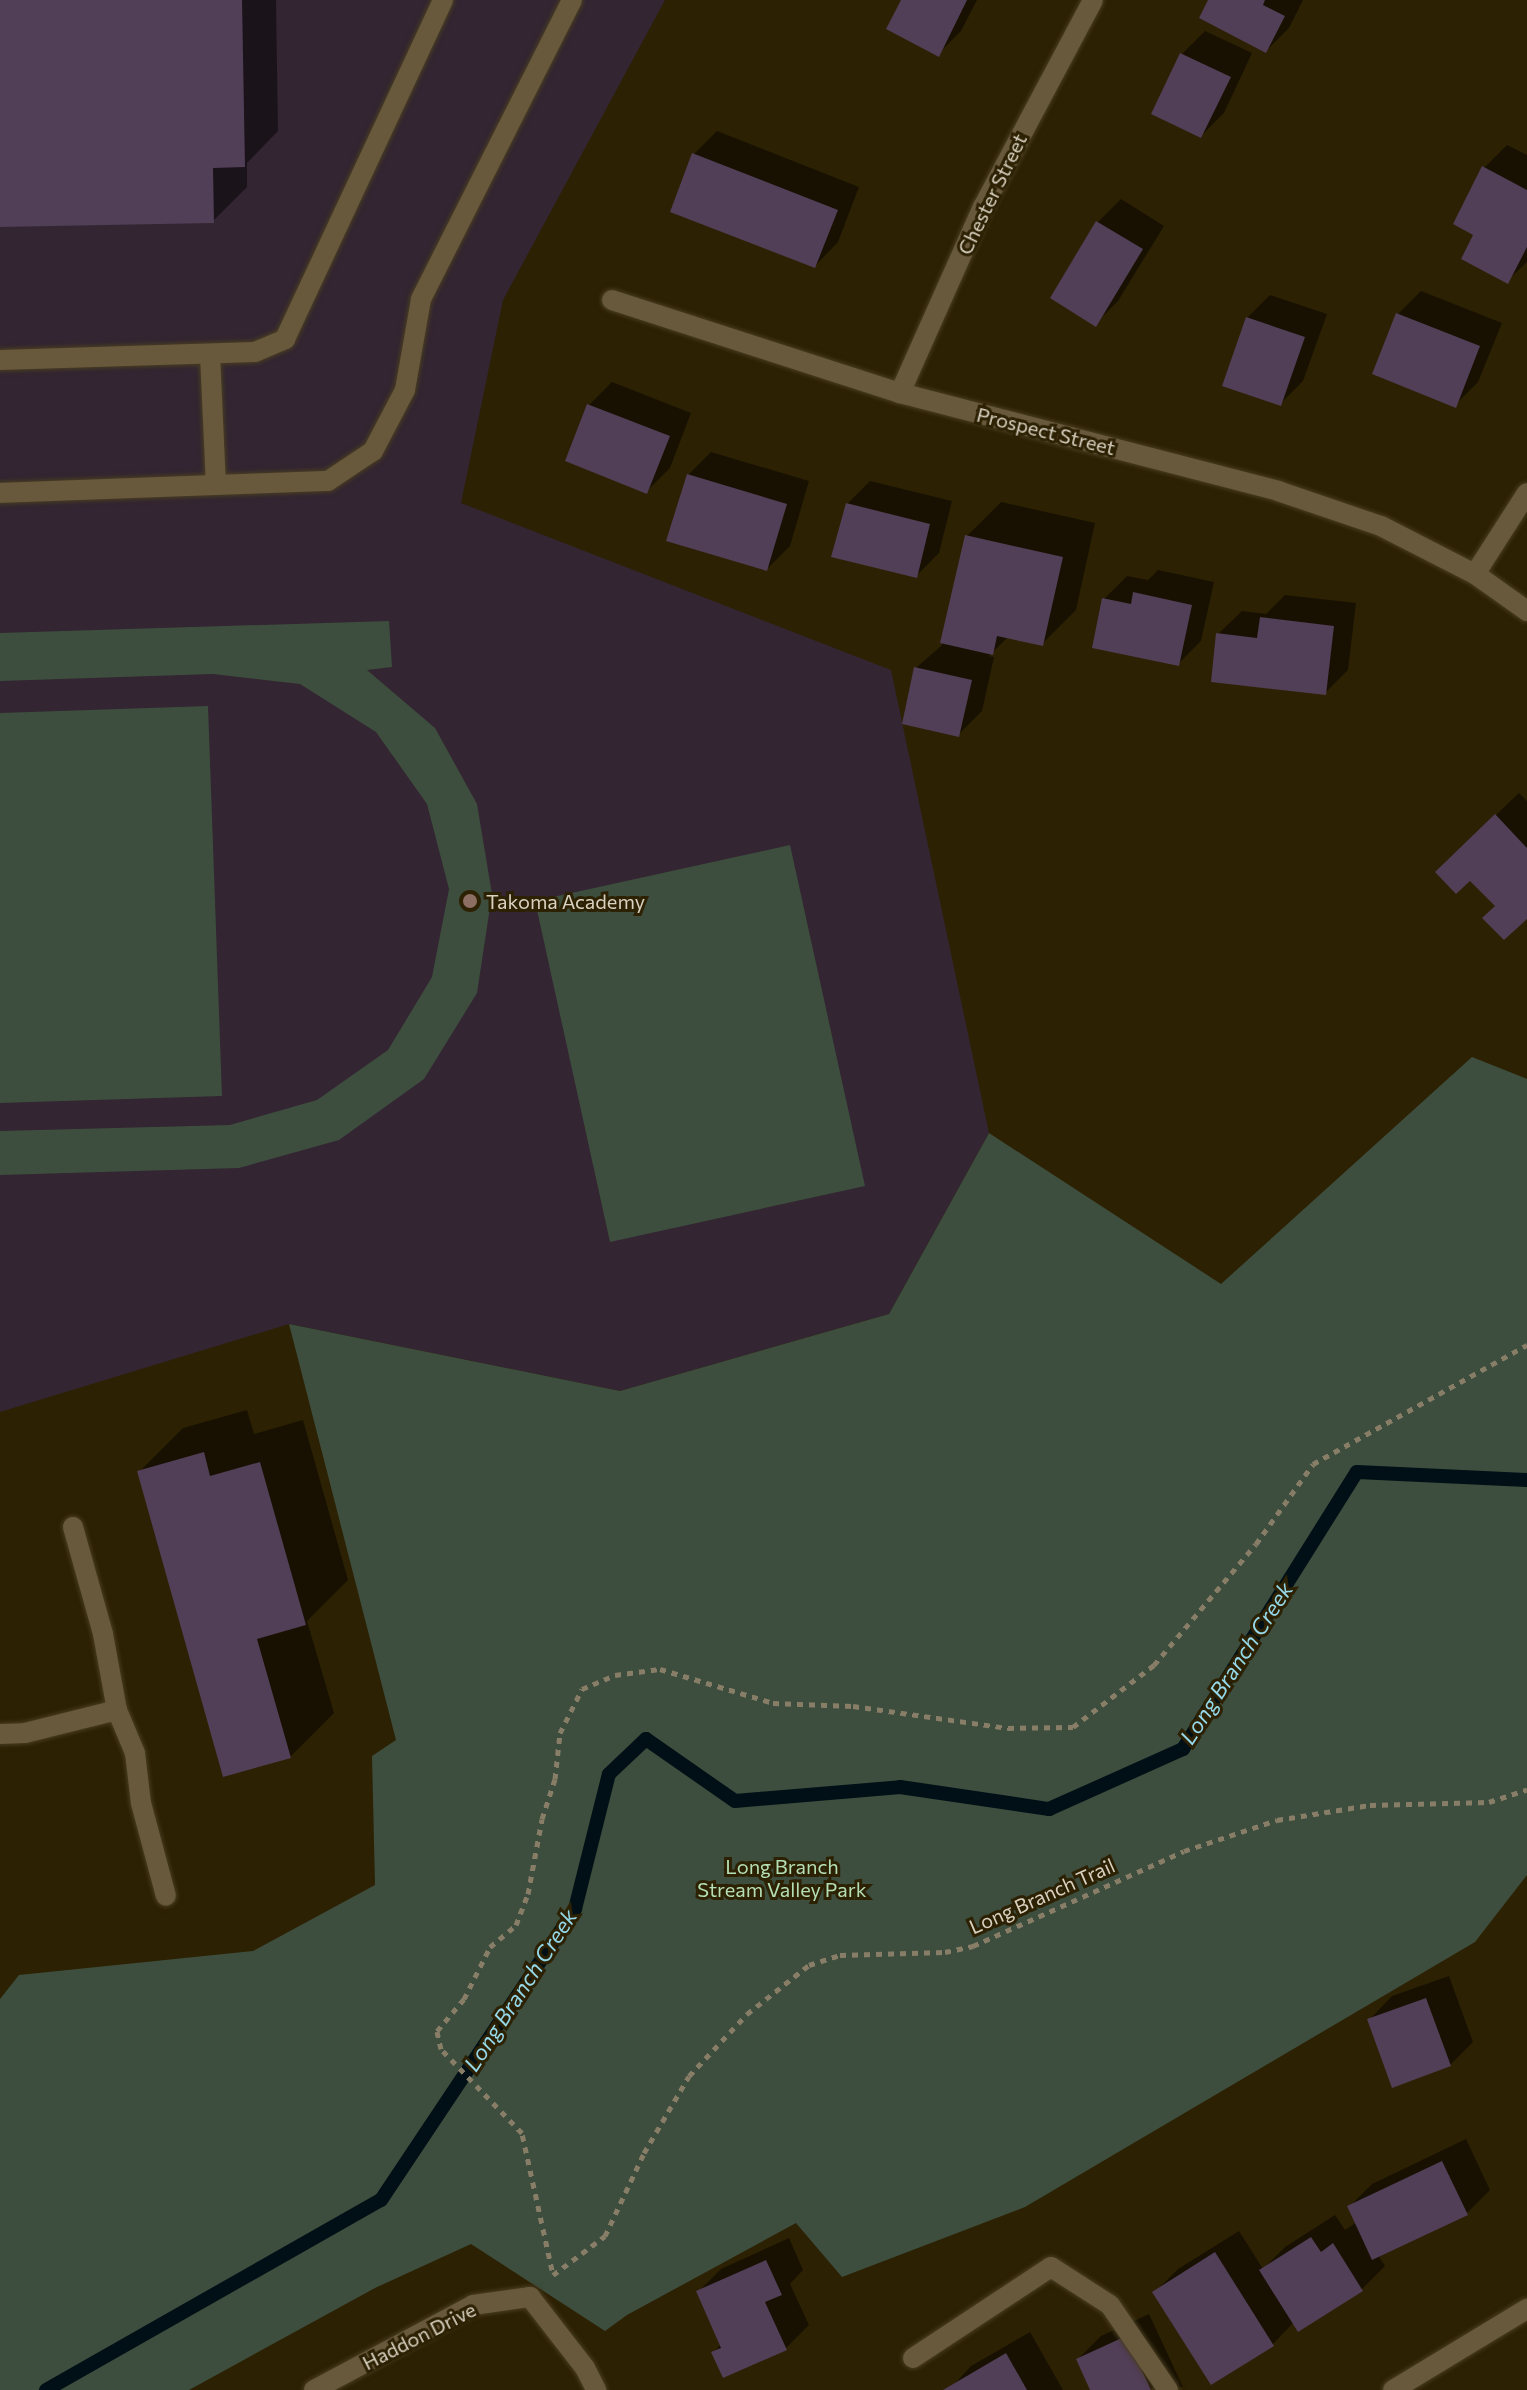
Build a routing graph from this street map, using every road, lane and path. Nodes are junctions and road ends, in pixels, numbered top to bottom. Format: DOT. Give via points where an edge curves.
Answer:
graph roads {
  1 [pos="443,0"];
  2 [pos="572,0"];
  3 [pos="1093,0"];
  4 [pos="612,300"];
  5 [pos="210,354"];
  6 [pos="0,360"];
  7 [pos="900,393"];
  8 [pos="216,485"];
  9 [pos="0,493"];
  10 [pos="1527,493"];
  11 [pos="1475,574"];
  12 [pos="1527,611"];
  13 [pos="1527,1345"];
  14 [pos="73,1527"];
  15 [pos="117,1710"];
  16 [pos="0,1734"];
  17 [pos="1527,1790"];
  18 [pos="166,1896"];
  19 [pos="549,2261"];
  20 [pos="530,2297"];
  21 [pos="1527,2309"];
  22 [pos="913,2358"];
  23 [pos="314,2390"];
  24 [pos="596,2390"];
  25 [pos="1168,2390"];
  26 [pos="1393,2390"];
  1 -- 5 [label="street" via="285,339 255,352"];
  2 -- 8 [label="street" via="421,299 405,390 373,451 328,481"];
  3 -- 7 [label="street, Chester Street" via="983,207"];
  4 -- 7 [label="street, Prospect Street"];
  5 -- 6 [label="street"];
  5 -- 8 [label="street"];
  7 -- 11 [label="street, Prospect Street" via="1278,491 1381,526"];
  8 -- 9 [label="street"];
  10 -- 11 [label="street"];
  11 -- 12 [label="street, Prospect Street"];
  13 -- 19 [label="path" via="1313,1464 1256,1544 1154,1665 1073,1727 1008,1728 853,1706 773,1703 660,1669 615,1675 582,1689 560,1733 555,1779 516,1925 490,1947 464,1999 437,2031 441,2049 522,2133"];
  14 -- 15 [label="street" via="103,1634"];
  15 -- 16 [label="street" via="25,1733"];
  15 -- 18 [label="street" via="135,1753 141,1803"];
  17 -- 20 [label="path, Long Branch Trail" via="1489,1802 1370,1805 1277,1820 1184,1851 973,1946 945,1952 840,1955 809,1965 747,2014 689,2076 644,2153 605,2236"];
  20 -- 23 [label="street, Haddon Drive" via="473,2305"];
  20 -- 24 [label="street"];
  21 -- 26 [label="street"];
  22 -- 25 [label="street" via="1051,2267 1110,2305"];
}
